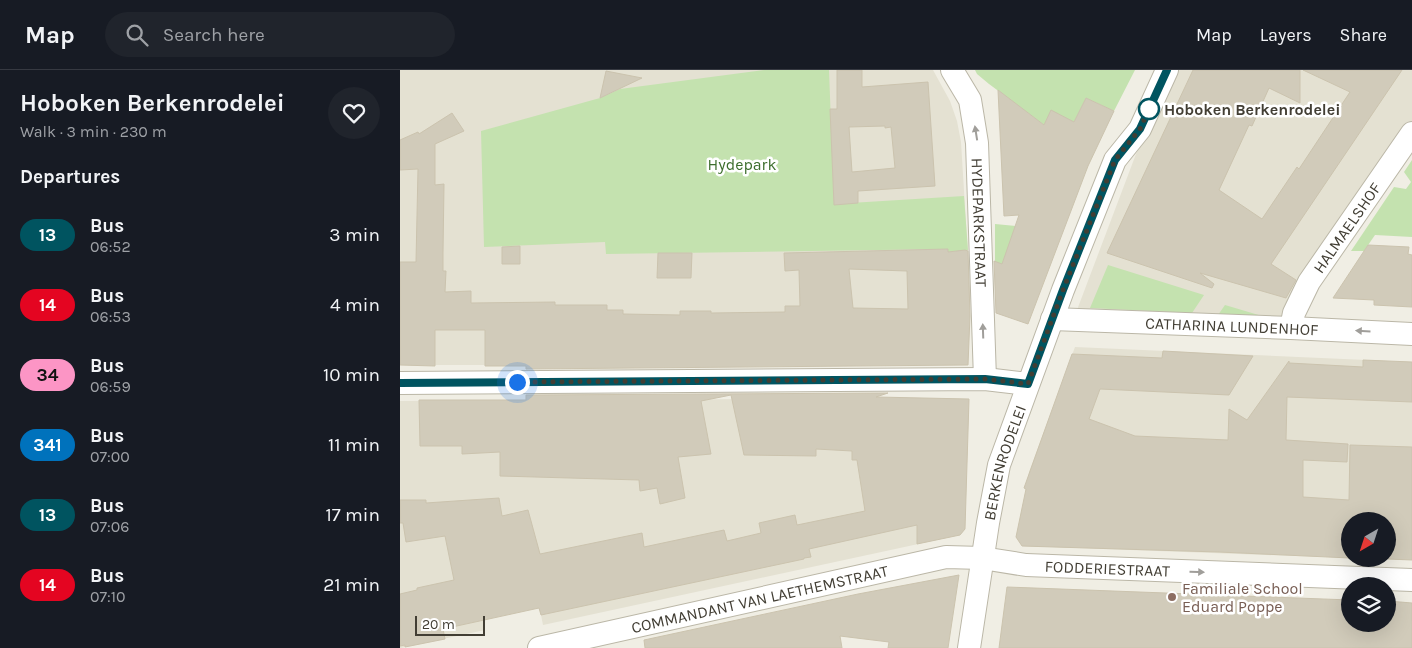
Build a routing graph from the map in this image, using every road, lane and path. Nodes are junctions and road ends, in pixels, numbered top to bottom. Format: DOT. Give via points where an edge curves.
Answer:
graph roads {
  1 [pos="952,70"];
  2 [pos="1167,70"];
  3 [pos="1412,133"];
  4 [pos="1052,319"];
  5 [pos="1291,328"];
  6 [pos="1412,334"];
  7 [pos="985,379"];
  8 [pos="400,383"];
  9 [pos="1028,384"];
  10 [pos="982,558"];
  11 [pos="1412,580"];
  12 [pos="539,648"];
  13 [pos="969,648"];
  7 -- 1 [label="street, HYDEPARKSTRAAT, one-way" via="977,143 970,100"];
  2 -- 4 [label="street, BERKENRODELEI" via="1140,129 1115,160"];
  3 -- 5 [label="street, HALMAELSHOF" via="1309,282 1294,313"];
  4 -- 5 [label="street, CATHARINA LUNDENHOF"];
  4 -- 9 [label="street, BERKENRODELEI"];
  6 -- 5 [label="street, CATHARINA LUNDENHOF, one-way"];
  7 -- 8 [label="street"];
  7 -- 9 [label="street"];
  9 -- 10 [label="street, BERKENRODELEI" via="998,466"];
  10 -- 11 [label="street, FODDERIESTRAAT, one-way" via="1026,565"];
  10 -- 12 [label="street, COMMANDANT VAN LAETHEMSTRAAT" via="946,556"];
  10 -- 13 [label="street, BERKENRODELEI"];
}
